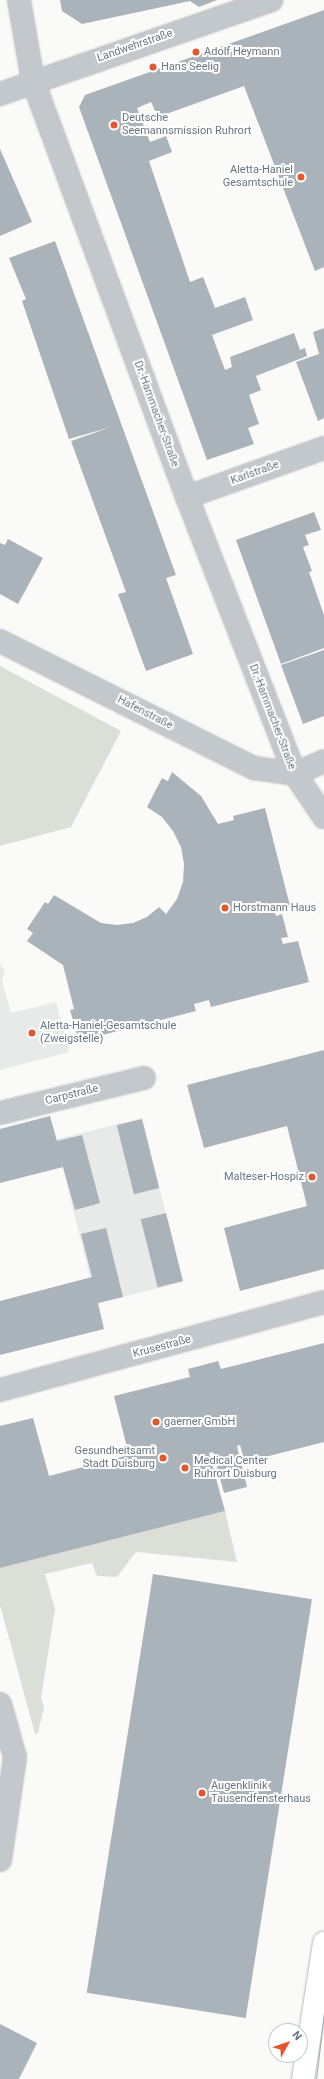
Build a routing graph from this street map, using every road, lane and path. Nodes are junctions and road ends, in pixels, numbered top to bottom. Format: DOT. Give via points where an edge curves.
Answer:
graph roads {
  1 [pos="20,0"];
  2 [pos="271,0"];
  3 [pos="33,81"];
  4 [pos="0,94"];
  5 [pos="324,448"];
  6 [pos="187,497"];
  7 [pos="0,641"];
  8 [pos="324,761"];
  9 [pos="295,774"];
  10 [pos="324,817"];
  11 [pos="144,1078"];
  12 [pos="0,1113"];
  13 [pos="324,1302"];
  14 [pos="0,1390"];
  15 [pos="0,1704"];
  16 [pos="0,1860"];
  17 [pos="324,1942"];
  18 [pos="303,2079"];
  1 -- 3 [label="street, Dr.-Hammacher-Straße"];
  2 -- 3 [label="street, Landwehrstraße"];
  3 -- 4 [label="street, Landwehrstraße"];
  3 -- 6 [label="street, Dr.-Hammacher-Straße"];
  5 -- 6 [label="street, Karlstraße"];
  6 -- 9 [label="street, Dr.-Hammacher-Straße"];
  7 -- 9 [label="street, Hafenstraße" via="254,768"];
  8 -- 9 [label="street"];
  9 -- 10 [label="street, Dr.-Hammacher-Straße"];
  11 -- 12 [label="street, Carpstraße"];
  13 -- 14 [label="street, Krusestraße"];
  15 -- 16 [label="street" via="15,1756"];
  17 -- 18 [label="main road"];
}
